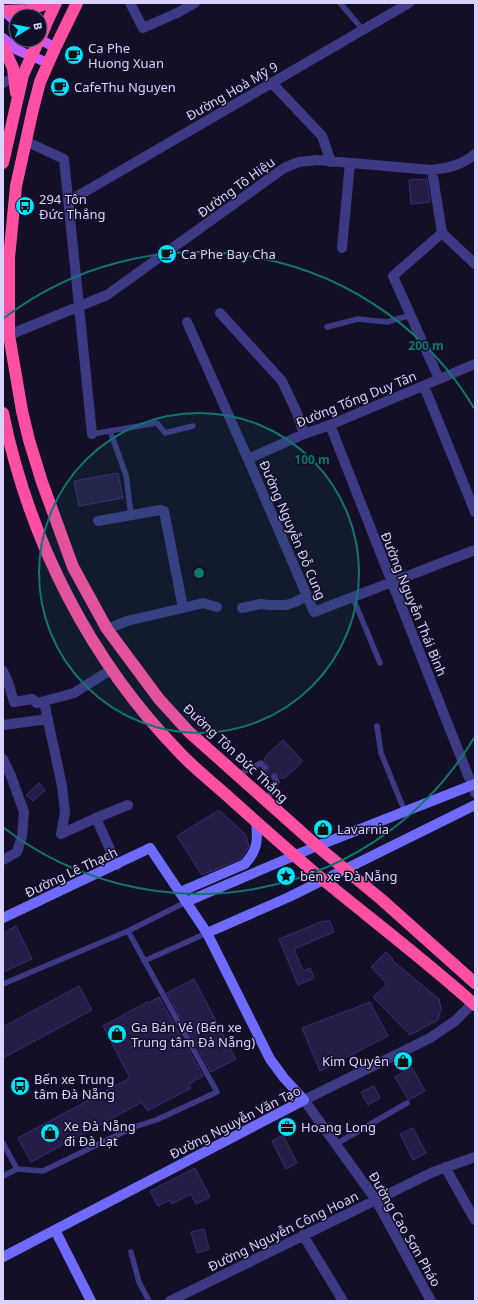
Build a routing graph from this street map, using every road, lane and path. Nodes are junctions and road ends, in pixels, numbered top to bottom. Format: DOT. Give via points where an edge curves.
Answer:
graph roads {
  1 [pos="48,3"];
  2 [pos="56,3"];
  3 [pos="77,3"];
  4 [pos="130,3"];
  5 [pos="195,3"];
  6 [pos="340,3"];
  7 [pos="409,3"];
  8 [pos="3,10"];
  9 [pos="48,20"];
  10 [pos="363,30"];
  11 [pos="3,38"];
  12 [pos="48,44"];
  13 [pos="3,46"];
  14 [pos="35,48"];
  15 [pos="55,48"];
  16 [pos="31,56"];
  17 [pos="48,63"];
  18 [pos="14,78"];
  19 [pos="3,83"];
  20 [pos="272,83"];
  21 [pos="16,105"];
  22 [pos="25,141"];
  23 [pos="475,154"];
  24 [pos="331,162"];
  25 [pos="3,163"];
  26 [pos="350,163"];
  27 [pos="432,170"];
  28 [pos="69,201"];
  29 [pos="442,233"];
  30 [pos="342,248"];
  31 [pos="475,264"];
  32 [pos="79,306"];
  33 [pos="220,313"];
  34 [pos="411,315"];
  35 [pos="187,322"];
  36 [pos="327,327"];
  37 [pos="6,336"];
  38 [pos="475,364"];
  39 [pos="439,379"];
  40 [pos="424,386"];
  41 [pos="3,413"];
  42 [pos="330,425"];
  43 [pos="193,426"];
  44 [pos="110,431"];
  45 [pos="92,434"];
  46 [pos="304,434"];
  47 [pos="7,449"];
  48 [pos="248,459"];
  49 [pos="48,503"];
  50 [pos="30,510"];
  51 [pos="475,512"];
  52 [pos="131,515"];
  53 [pos="98,521"];
  54 [pos="475,550"];
  55 [pos="391,583"];
  56 [pos="307,596"];
  57 [pos="353,598"];
  58 [pos="218,607"];
  59 [pos="184,608"];
  60 [pos="242,608"];
  61 [pos="107,629"];
  62 [pos="380,663"];
  63 [pos="112,669"];
  64 [pos="3,670"];
  65 [pos="44,702"];
  66 [pos="48,719"];
  67 [pos="3,725"];
  68 [pos="377,726"];
  69 [pos="3,759"];
  70 [pos="265,768"];
  71 [pos="236,775"];
  72 [pos="274,778"];
  73 [pos="474,787"];
  74 [pos="266,802"];
  75 [pos="128,805"];
  76 [pos="475,805"];
  77 [pos="405,812"];
  78 [pos="96,818"];
  79 [pos="256,822"];
  80 [pos="317,846"];
  81 [pos="150,848"];
  82 [pos="294,856"];
  83 [pos="3,860"];
  84 [pos="117,865"];
  85 [pos="345,869"];
  86 [pos="323,880"];
  87 [pos="180,892"];
  88 [pos="186,902"];
  89 [pos="3,918"];
  90 [pos="128,931"];
  91 [pos="207,932"];
  92 [pos="144,961"];
  93 [pos="475,983"];
  94 [pos="3,984"];
  95 [pos="474,1004"];
  96 [pos="304,1100"];
  97 [pos="407,1103"];
  98 [pos="3,1143"];
  99 [pos="336,1144"];
  100 [pos="475,1157"];
  101 [pos="445,1167"];
  102 [pos="17,1169"];
  103 [pos="3,1176"];
  104 [pos="376,1200"];
  105 [pos="475,1220"];
  106 [pos="55,1230"];
  107 [pos="303,1235"];
  108 [pos="131,1252"];
  109 [pos="3,1257"];
  110 [pos="182,1298"];
  111 [pos="91,1301"];
  112 [pos="149,1301"];
  113 [pos="170,1301"];
  114 [pos="343,1301"];
  115 [pos="431,1301"];
  1 -- 8 [label="highway" via="28,10"];
  2 -- 9 [label="highway"];
  3 -- 15 [label="highway, Đường Tôn Đức Thắng"];
  4 -- 5 [label="street" via="143,28"];
  6 -- 10 [label="lane"];
  7 -- 10 [label="street, Đường Hoà Mỹ 9"];
  10 -- 20 [label="street, Đường Hoà Mỹ 9"];
  11 -- 16 [label="main road" via="17,50"];
  12 -- 15 [label="main road"];
  13 -- 18 [label="highway" via="13,68"];
  14 -- 16 [label="highway"];
  15 -- 17 [label="highway, Đường Tôn Đức Thắng"];
  16 -- 17 [label="main road"];
  16 -- 21 [label="highway" via="23,75"];
  17 -- 22 [label="highway, Đường Tôn Đức Thắng" via="40,82"];
  18 -- 19 [label="street"];
  18 -- 21 [label="highway"];
  20 -- 24 [label="street" via="322,136"];
  20 -- 28 [label="street, Đường Hoà Mỹ 9"];
  21 -- 25 [label="highway"];
  22 -- 28 [label="street" via="64,159"];
  22 -- 37 [label="highway, Đường Tôn Đức Thắng" via="16,186 9,258"];
  23 -- 27 [label="street, Đường Tô Hiệu" via="449,167"];
  24 -- 26 [label="street, Đường Tô Hiệu"];
  24 -- 32 [label="street, Đường Tô Hiệu" via="299,162 284,168 112,292"];
  26 -- 27 [label="street, Đường Tô Hiệu"];
  26 -- 30 [label="street"];
  27 -- 29 [label="street"];
  28 -- 32 [label="street"];
  29 -- 31 [label="street"];
  29 -- 34 [label="street" via="393,276"];
  32 -- 37 [label="street, Đường Tô Hiệu"];
  32 -- 45 [label="street"];
  33 -- 46 [label="street" via="282,381"];
  34 -- 36 [label="lane" via="387,322 358,319"];
  34 -- 39 [label="street"];
  35 -- 48 [label="street, Đường Nguyễn Đỗ Cung"];
  37 -- 49 [label="highway, Đường Tôn Đức Thắng" via="29,440"];
  38 -- 39 [label="street, Đường Tống Duy Tân"];
  39 -- 40 [label="street, Đường Tống Duy Tân"];
  40 -- 42 [label="street, Đường Tống Duy Tân"];
  40 -- 51 [label="street"];
  41 -- 47 [label="highway"];
  42 -- 46 [label="street, Đường Tống Duy Tân"];
  42 -- 55 [label="street, Đường Nguyễn Thái Bình"];
  43 -- 44 [label="lane" via="165,433 157,423"];
  44 -- 45 [label="lane"];
  44 -- 52 [label="lane" via="126,475"];
  46 -- 48 [label="street, Đường Tống Duy Tân"];
  47 -- 50 [label="highway"];
  48 -- 56 [label="street, Đường Nguyễn Đỗ Cung"];
  49 -- 50 [label="highway"];
  49 -- 61 [label="highway, Đường Tôn Đức Thắng" via="73,566"];
  50 -- 63 [label="highway" via="70,601"];
  52 -- 53 [label="street"];
  52 -- 59 [label="street" via="160,510 165,513"];
  54 -- 55 [label="street, Đường Nguyễn Đỗ Cung"];
  55 -- 57 [label="street, Đường Nguyễn Đỗ Cung"];
  55 -- 73 [label="street, Đường Nguyễn Thái Bình"];
  56 -- 57 [label="street, Đường Nguyễn Đỗ Cung" via="314,612"];
  56 -- 60 [label="street" via="286,605 260,604"];
  57 -- 62 [label="lane"];
  58 -- 59 [label="street" via="203,603"];
  59 -- 61 [label="street" via="127,621"];
  61 -- 71 [label="highway, Đường Tôn Đức Thắng" via="159,699 189,732"];
  63 -- 65 [label="street" via="74,694"];
  63 -- 79 [label="highway" via="145,714 182,755"];
  64 -- 65 [label="street" via="14,702 32,699 37,703"];
  65 -- 66 [label="street"];
  66 -- 67 [label="street"];
  66 -- 78 [label="street" via="65,806 61,834"];
  68 -- 77 [label="lane" via="381,754"];
  69 -- 83 [label="street" via="24,812 22,836 17,852"];
  70 -- 71 [label="lane" via="261,763"];
  71 -- 74 [label="highway, Đường Tôn Đức Thắng"];
  72 -- 74 [label="lane" via="277,782"];
  73 -- 77 [label="street"];
  74 -- 80 [label="highway, Đường Tôn Đức Thắng"];
  75 -- 78 [label="street"];
  76 -- 85 [label="street"];
  77 -- 80 [label="street"];
  78 -- 84 [label="street"];
  79 -- 82 [label="highway"];
  79 -- 87 [label="street" via="256,847 245,864"];
  80 -- 82 [label="street"];
  80 -- 85 [label="highway, Đường Tôn Đức Thắng"];
  81 -- 84 [label="street, Đường Lê Thạch"];
  81 -- 87 [label="street, Đường Cao Sơn Pháo"];
  82 -- 86 [label="highway"];
  82 -- 88 [label="street"];
  84 -- 89 [label="street, Đường Lê Thạch"];
  85 -- 86 [label="street"];
  85 -- 93 [label="highway, Đường Tôn Đức Thắng"];
  86 -- 91 [label="street"];
  86 -- 95 [label="highway"];
  87 -- 88 [label="street, Đường Cao Sơn Pháo"];
  88 -- 90 [label="lane"];
  88 -- 91 [label="street, Đường Cao Sơn Pháo"];
  90 -- 92 [label="lane"];
  90 -- 94 [label="lane"];
  91 -- 92 [label="lane"];
  91 -- 96 [label="street, Đường Cao Sơn Pháo" via="270,1059"];
  92 -- 102 [label="lane" via="217,1092 156,1120 134,1126 43,1171"];
  95 -- 96 [label="street, Đường Nguyễn Văn Tạo" via="455,1022 430,1038"];
  96 -- 99 [label="street, Đường Cao Sơn Pháo"];
  96 -- 106 [label="street, Đường Nguyễn Văn Tạo"];
  97 -- 99 [label="lane"];
  98 -- 102 [label="lane"];
  99 -- 104 [label="street, Đường Cao Sơn Pháo"];
  100 -- 101 [label="street, Đường Nguyễn Công Hoan"];
  101 -- 104 [label="street, Đường Nguyễn Công Hoan"];
  101 -- 105 [label="street"];
  102 -- 103 [label="lane"];
  104 -- 107 [label="street, Đường Nguyễn Công Hoan"];
  104 -- 115 [label="street, Đường Cao Sơn Pháo"];
  106 -- 109 [label="street, Đường Nguyễn Văn Tạo"];
  106 -- 111 [label="street"];
  107 -- 110 [label="street, Đường Nguyễn Công Hoan"];
  107 -- 114 [label="street"];
  108 -- 112 [label="lane" via="139,1282"];
  110 -- 113 [label="street, Đường Nguyễn Công Hoan"];
}
